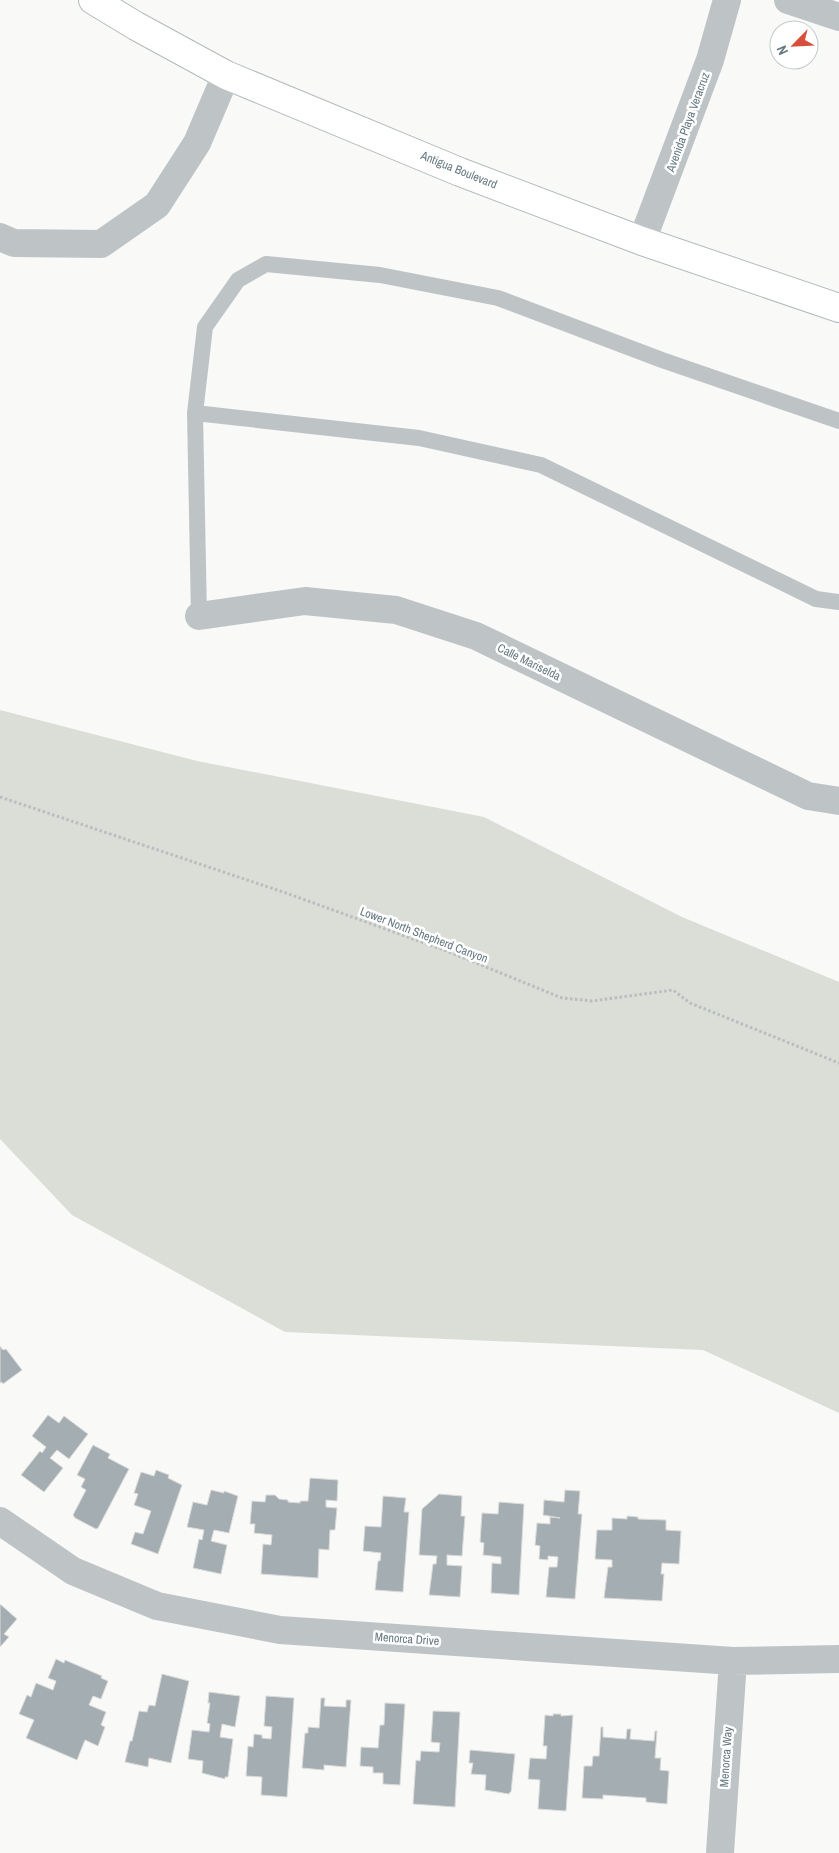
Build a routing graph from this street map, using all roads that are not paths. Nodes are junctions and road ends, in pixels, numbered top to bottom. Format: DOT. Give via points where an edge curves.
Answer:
graph roads {
  1 [pos="93,0"];
  2 [pos="727,0"];
  3 [pos="788,0"];
  4 [pos="839,17"];
  5 [pos="226,75"];
  6 [pos="0,237"];
  7 [pos="642,241"];
  8 [pos="839,308"];
  9 [pos="195,413"];
  10 [pos="839,422"];
  11 [pos="839,602"];
  12 [pos="199,616"];
  13 [pos="839,801"];
  14 [pos="0,1521"];
  15 [pos="839,1659"];
  16 [pos="733,1661"];
  17 [pos="720,1853"];
  1 -- 5 [label="main road, Antigua Boulevard"];
  2 -- 7 [label="street, Avenida Playa Veracruz" via="710,60"];
  3 -- 4 [label="street"];
  5 -- 6 [label="street" via="197,143 157,206 102,244 14,243"];
  5 -- 7 [label="main road, Antigua Boulevard" via="460,172"];
  7 -- 8 [label="main road, Antigua Boulevard"];
  9 -- 10 [label="lane" via="204,327 238,280 266,264 380,275 498,298"];
  9 -- 11 [label="lane" via="419,438 542,465 816,599"];
  9 -- 12 [label="lane"];
  12 -- 13 [label="street, Calle Mariselda" via="305,601 396,610 476,636 808,796"];
  14 -- 16 [label="street, Menorca Drive" via="73,1571 156,1606 280,1630"];
  15 -- 16 [label="street, Menorca Drive"];
  16 -- 17 [label="street, Menorca Way"];
}
